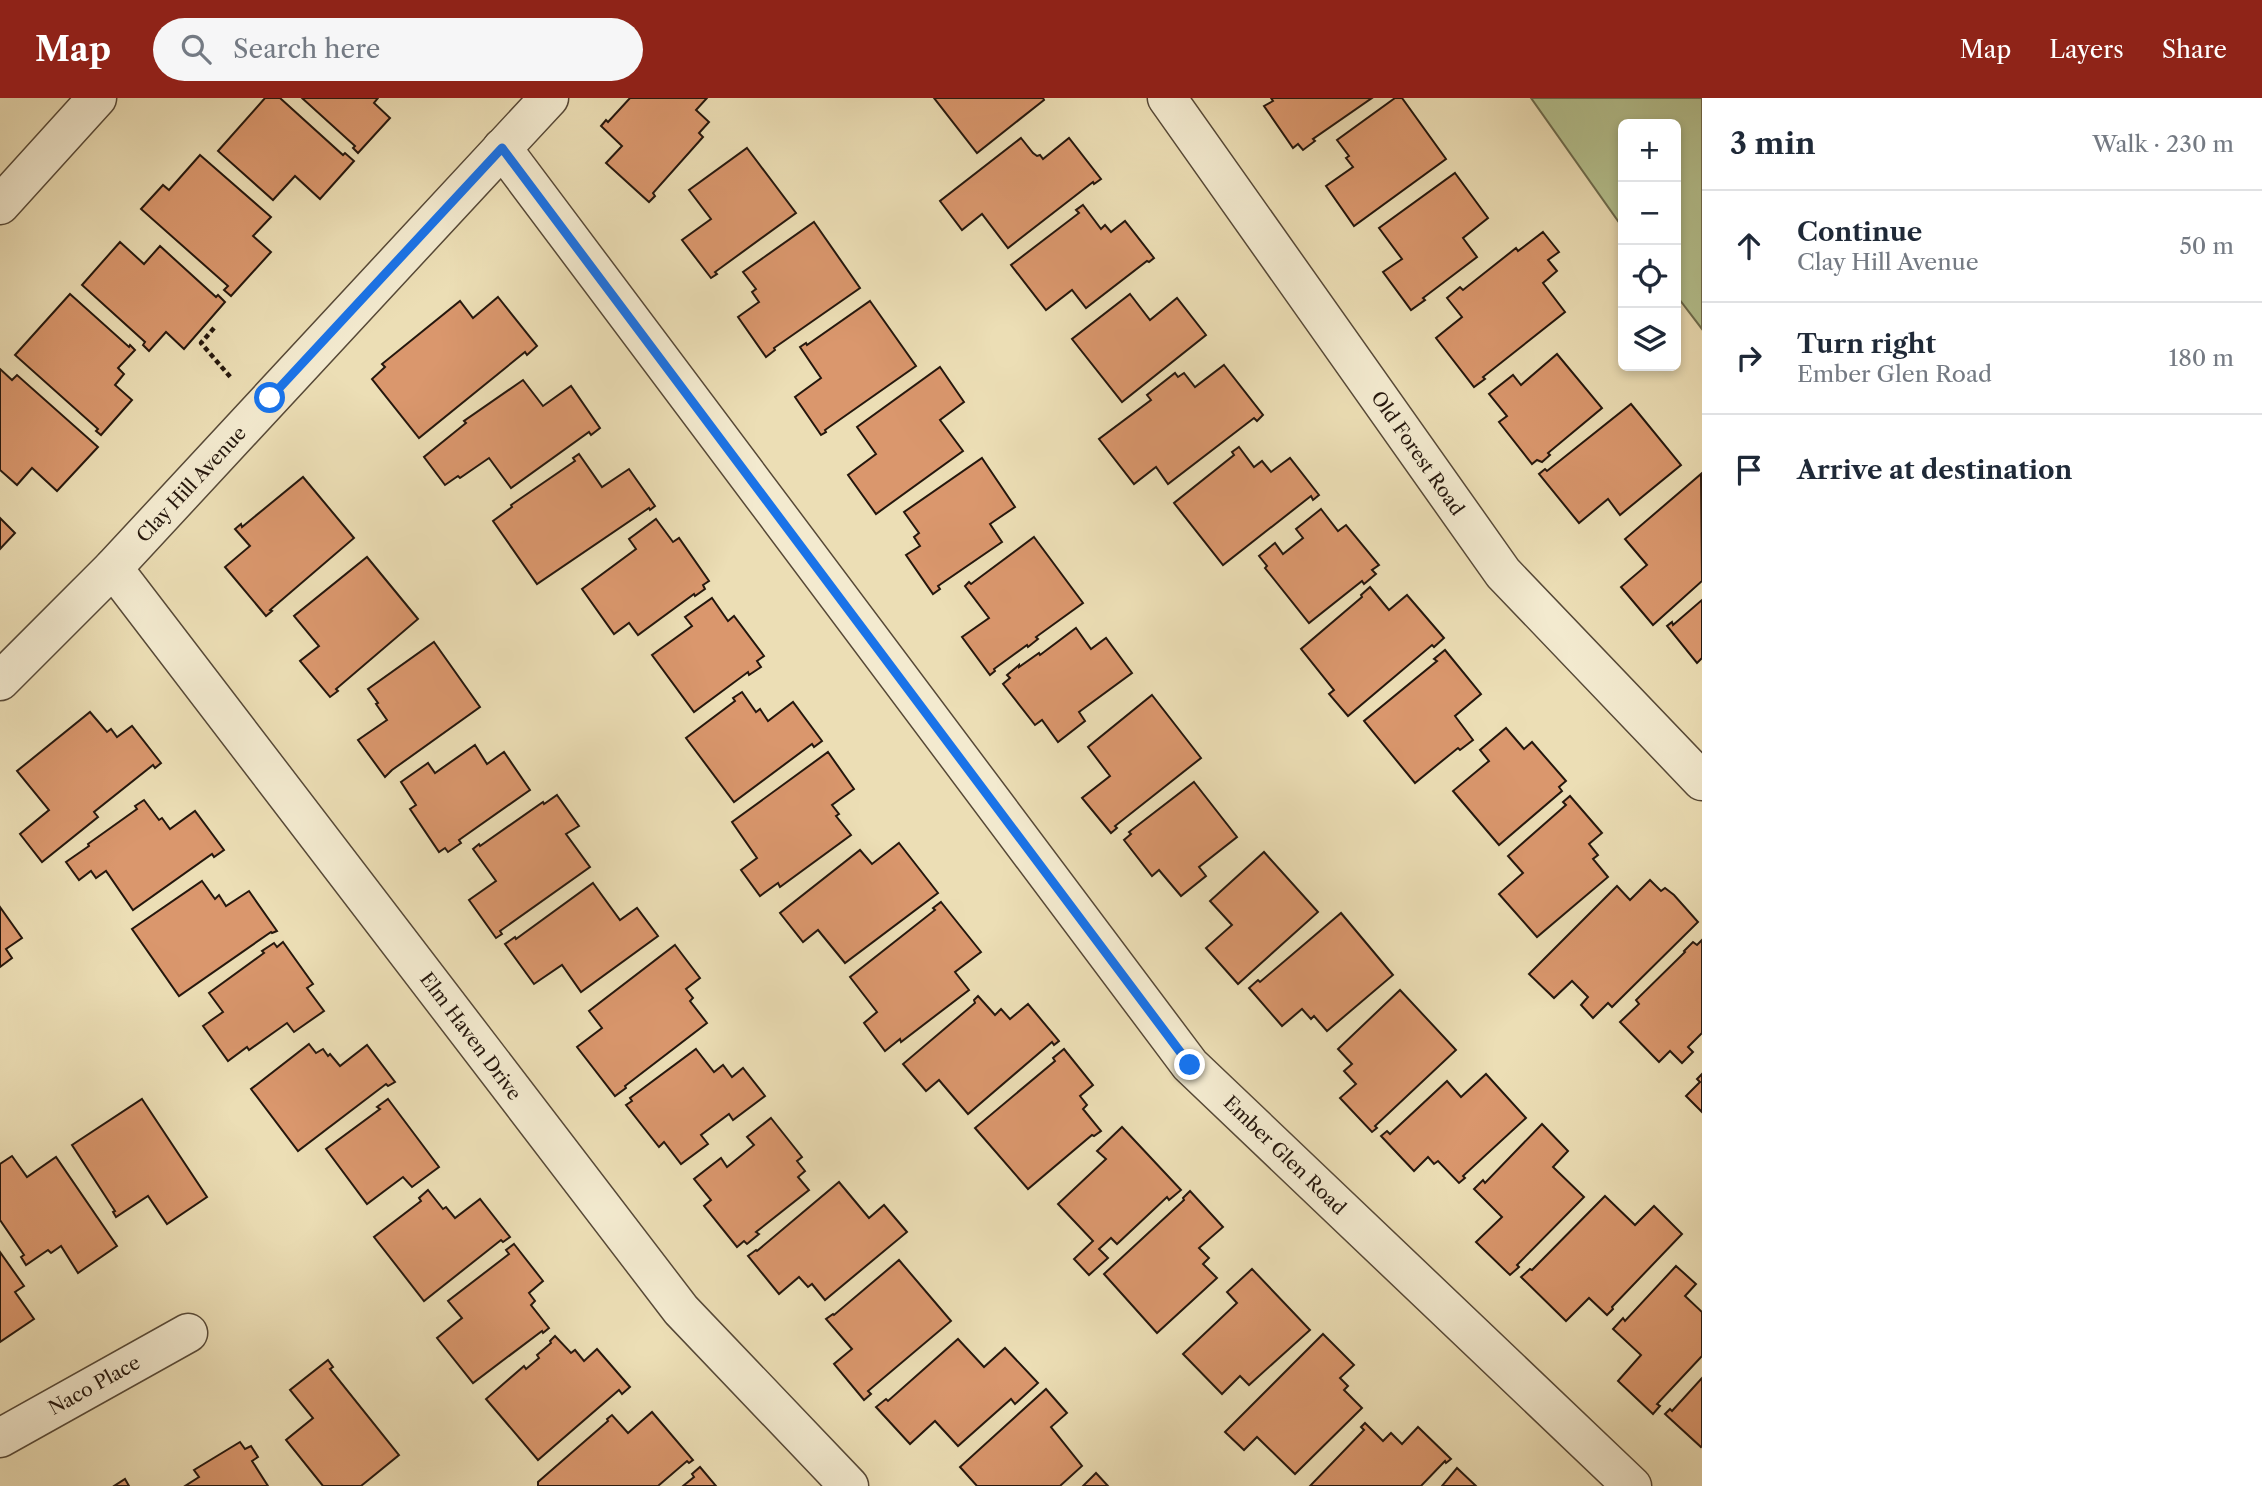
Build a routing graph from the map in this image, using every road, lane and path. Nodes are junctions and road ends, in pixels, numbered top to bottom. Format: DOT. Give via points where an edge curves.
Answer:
graph roads {
  1 [pos="97,98"];
  2 [pos="549,98"];
  3 [pos="1167,98"];
  4 [pos="502,148"];
  5 [pos="0,205"];
  6 [pos="214,328"];
  7 [pos="232,379"];
  8 [pos="113,568"];
  9 [pos="0,681"];
  10 [pos="1702,781"];
  11 [pos="188,1333"];
  12 [pos="0,1437"];
  13 [pos="849,1486"];
  14 [pos="1632,1486"];
  1 -- 5 [label="street"];
  2 -- 4 [label="street, Clay Hill Avenue"];
  3 -- 10 [label="street, Old Forest Road" via="1503,573"];
  4 -- 8 [label="street, Clay Hill Avenue"];
  4 -- 14 [label="street, Ember Glen Road" via="1190,1065"];
  6 -- 7 [label="path" via="201,343"];
  8 -- 9 [label="street, Clay Hill Avenue"];
  8 -- 13 [label="street, Elm Haven Drive" via="681,1310"];
  11 -- 12 [label="street, Naco Place"];
}
